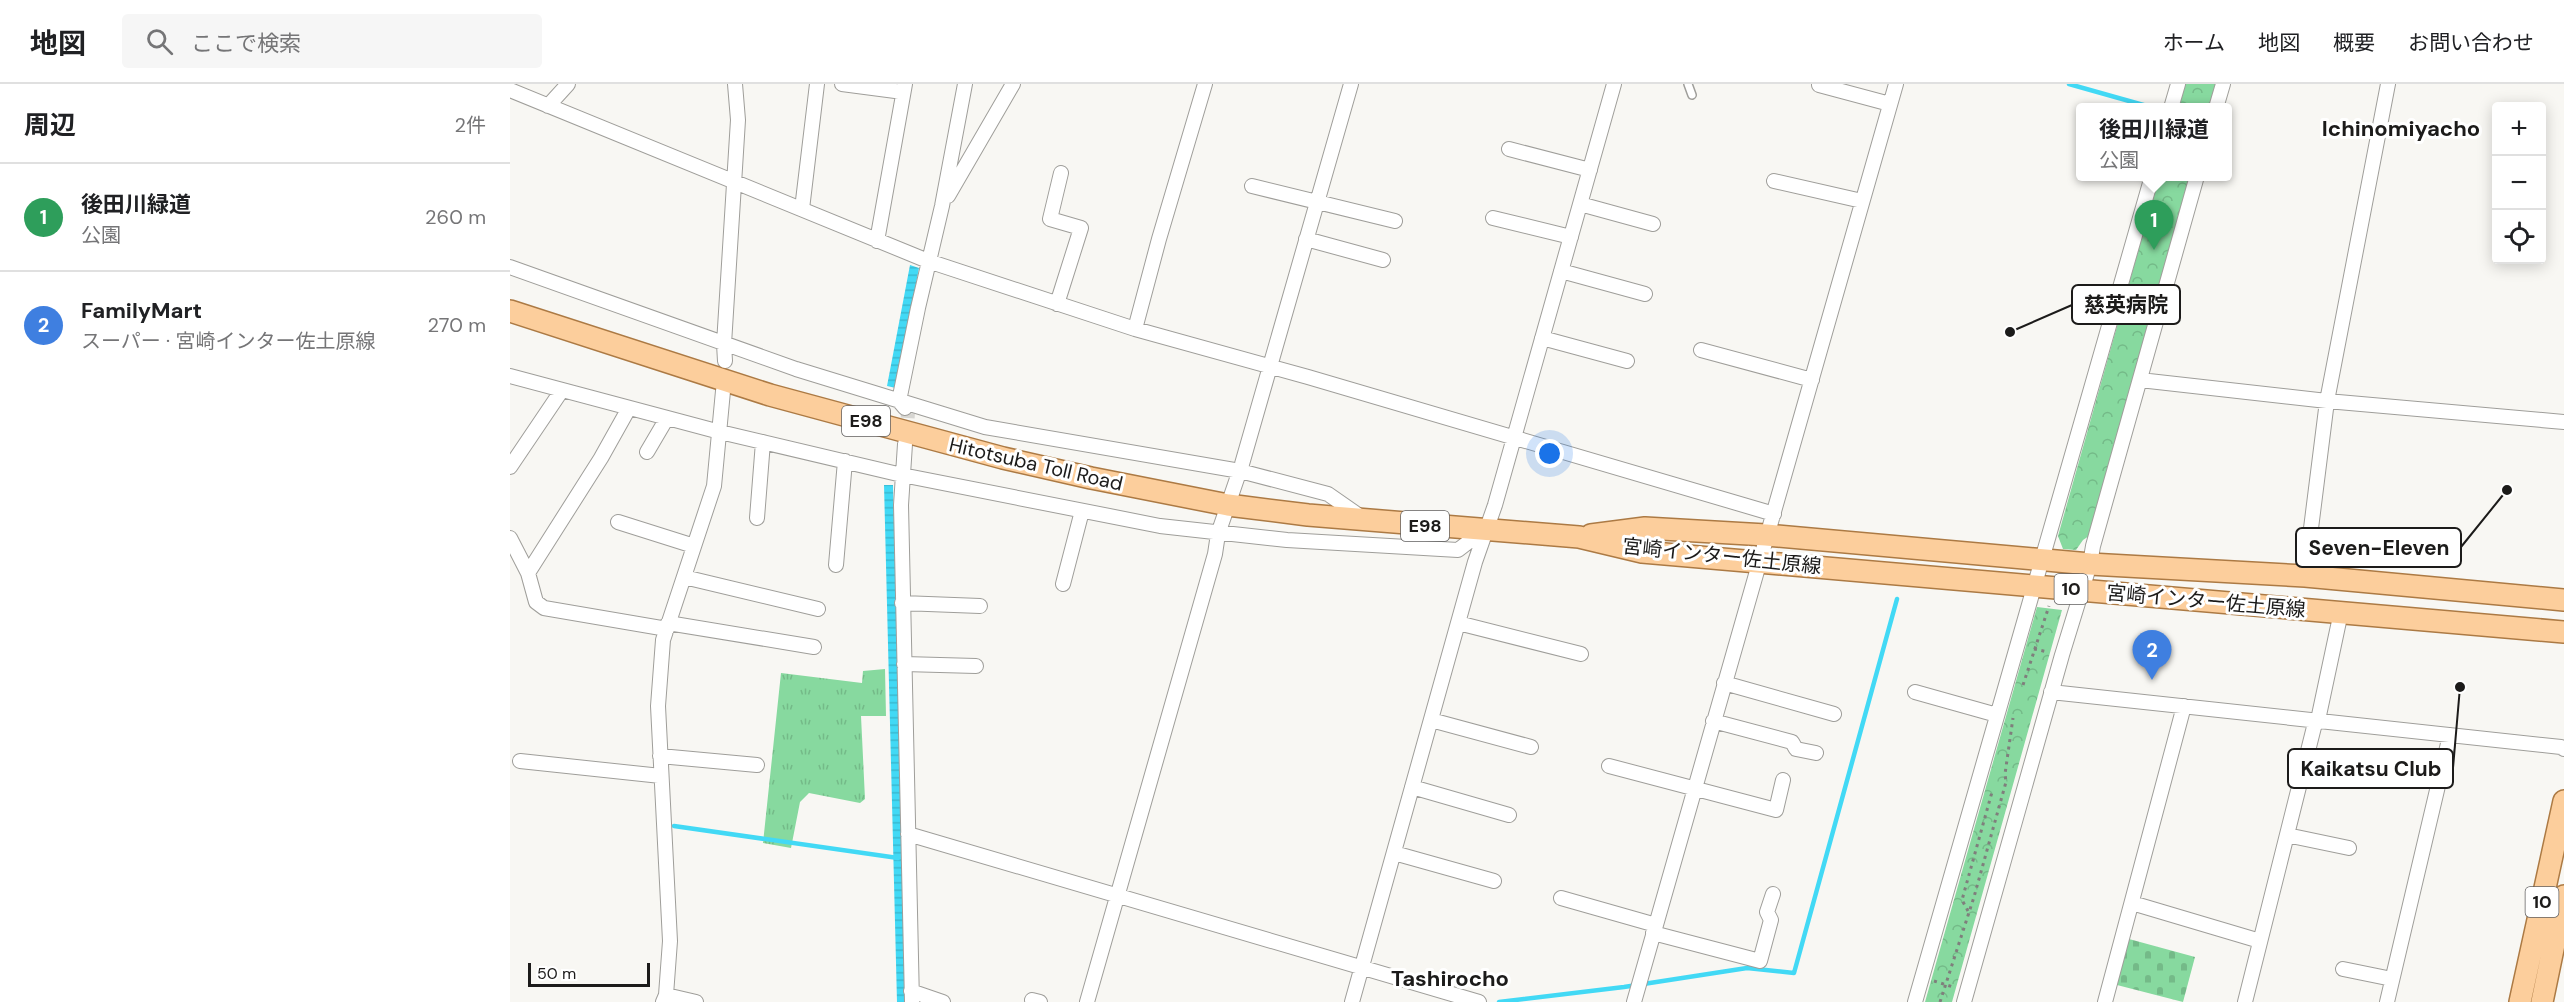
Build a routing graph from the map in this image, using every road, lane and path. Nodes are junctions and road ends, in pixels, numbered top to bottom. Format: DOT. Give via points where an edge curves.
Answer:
graph roads {
  1 [pos="568,84"];
  2 [pos="735,84"];
  3 [pos="817,84"];
  4 [pos="843,84"];
  5 [pos="965,84"];
  6 [pos="1013,84"];
  7 [pos="1205,84"];
  8 [pos="1351,84"];
  9 [pos="1614,84"];
  10 [pos="1688,84"];
  11 [pos="1896,84"];
  12 [pos="2178,84"];
  13 [pos="2223,84"];
  14 [pos="2388,84"];
  15 [pos="1819,85"];
  16 [pos="904,88"];
  17 [pos="510,90"];
  18 [pos="1692,95"];
  19 [pos="2172,103"];
  20 [pos="2217,103"];
  21 [pos="1890,104"];
  22 [pos="548,106"];
  23 [pos="1509,149"];
  24 [pos="1590,170"];
  25 [pos="1062,173"];
  26 [pos="735,181"];
  27 [pos="1774,181"];
  28 [pos="2151,181"];
  29 [pos="2196,181"];
  30 [pos="1252,186"];
  31 [pos="1317,200"];
  32 [pos="1862,201"];
  33 [pos="1580,204"];
  34 [pos="942,206"];
  35 [pos="802,209"];
  36 [pos="1493,218"];
  37 [pos="1395,221"];
  38 [pos="1653,224"];
  39 [pos="1570,237"];
  40 [pos="1306,239"];
  41 [pos="877,241"];
  42 [pos="1383,260"];
  43 [pos="928,261"];
  44 [pos="510,267"];
  45 [pos="1561,271"];
  46 [pos="1645,294"];
  47 [pos="1057,304"];
  48 [pos="510,311"];
  49 [pos="1135,329"];
  50 [pos="1542,338"];
  51 [pos="724,344"];
  52 [pos="1701,350"];
  53 [pos="725,361"];
  54 [pos="1628,361"];
  55 [pos="1270,367"];
  56 [pos="510,376"];
  57 [pos="1812,380"];
  58 [pos="2140,380"];
  59 [pos="562,390"];
  60 [pos="723,391"];
  61 [pos="2327,401"];
  62 [pos="904,407"];
  63 [pos="628,408"];
  64 [pos="667,418"];
  65 [pos="2564,422"];
  66 [pos="720,432"];
  67 [pos="1514,438"];
  68 [pos="763,442"];
  69 [pos="905,444"];
  70 [pos="647,452"];
  71 [pos="845,461"];
  72 [pos="510,467"];
  73 [pos="1240,471"];
  74 [pos="902,475"];
  75 [pos="1228,505"];
  76 [pos="1082,511"];
  77 [pos="1774,514"];
  78 [pos="757,518"];
  79 [pos="1366,521"];
  80 [pos="618,522"];
  81 [pos="1484,530"];
  82 [pos="1218,534"];
  83 [pos="1766,535"];
  84 [pos="1579,537"];
  85 [pos="510,538"];
  86 [pos="694,546"];
  87 [pos="2044,559"];
  88 [pos="1758,562"];
  89 [pos="2090,564"];
  90 [pos="836,565"];
  91 [pos="528,573"];
  92 [pos="2305,576"];
  93 [pos="684,577"];
  94 [pos="1063,584"];
  95 [pos="2034,586"];
  96 [pos="2082,590"];
  97 [pos="2564,600"];
  98 [pos="902,603"];
  99 [pos="2050,603"];
  100 [pos="980,606"];
  101 [pos="818,609"];
  102 [pos="2341,612"];
  103 [pos="1458,623"];
  104 [pos="668,626"];
  105 [pos="2564,632"];
  106 [pos="2016,645"];
  107 [pos="814,647"];
  108 [pos="2035,650"];
  109 [pos="1581,654"];
  110 [pos="2062,655"];
  111 [pos="904,664"];
  112 [pos="976,666"];
  113 [pos="1724,683"];
  114 [pos="2021,691"];
  115 [pos="1915,692"];
  116 [pos="2051,692"];
  117 [pos="2184,706"];
  118 [pos="2014,712"];
  119 [pos="1834,714"];
  120 [pos="1997,715"];
  121 [pos="1431,720"];
  122 [pos="2318,720"];
  123 [pos="1713,722"];
  124 [pos="2450,735"];
  125 [pos="1531,747"];
  126 [pos="2564,749"];
  127 [pos="1816,753"];
  128 [pos="660,756"];
  129 [pos="520,761"];
  130 [pos="757,765"];
  131 [pos="1609,766"];
  132 [pos="1980,773"];
  133 [pos="661,776"];
  134 [pos="1783,780"];
  135 [pos="2006,780"];
  136 [pos="2025,784"];
  137 [pos="1412,787"];
  138 [pos="1694,789"];
  139 [pos="1992,792"];
  140 [pos="2564,801"];
  141 [pos="1509,815"];
  142 [pos="908,834"];
  143 [pos="2287,835"];
  144 [pos="2349,848"];
  145 [pos="1394,853"];
  146 [pos="1494,881"];
  147 [pos="1947,890"];
  148 [pos="1773,894"];
  149 [pos="1964,894"];
  150 [pos="1117,895"];
  151 [pos="2564,896"];
  152 [pos="1974,897"];
  153 [pos="1561,898"];
  154 [pos="1992,901"];
  155 [pos="2132,903"];
  156 [pos="1969,912"];
  157 [pos="1654,929"];
  158 [pos="2260,941"];
  159 [pos="1362,967"];
  160 [pos="2343,969"];
  161 [pos="1922,978"];
  162 [pos="2392,979"];
  163 [pos="1945,985"];
  164 [pos="1965,996"];
  165 [pos="912,997"];
  166 [pos="664,999"];
  167 [pos="696,1002"];
  168 [pos="943,1002"];
  169 [pos="1087,1002"];
  170 [pos="1352,1002"];
  171 [pos="1479,1002"];
  172 [pos="1634,1002"];
  173 [pos="1915,1002"];
  174 [pos="1940,1002"];
  175 [pos="2105,1002"];
  176 [pos="2245,1002"];
  177 [pos="2387,1002"];
  178 [pos="2520,1002"];
  179 [pos="2542,1002"];
  1 -- 22 [label="street"];
  2 -- 26 [label="street"];
  3 -- 35 [label="street"];
  4 -- 16 [label="street"];
  5 -- 34 [label="street"];
  6 -- 34 [label="street"];
  7 -- 49 [label="street"];
  8 -- 31 [label="street"];
  9 -- 24 [label="street"];
  10 -- 18 [label="lane"];
  11 -- 21 [label="street"];
  12 -- 19 [label="street"];
  13 -- 20 [label="street"];
  14 -- 61 [label="street"];
  15 -- 21 [label="street"];
  16 -- 41 [label="street"];
  17 -- 22 [label="street"];
  21 -- 32 [label="street"];
  22 -- 26 [label="street"];
  23 -- 24 [label="street"];
  24 -- 33 [label="street"];
  25 -- 47 [label="street" via="1050,219 1081,228"];
  26 -- 35 [label="street"];
  26 -- 51 [label="street"];
  27 -- 32 [label="street"];
  28 -- 87 [label="street"];
  29 -- 58 [label="street"];
  30 -- 31 [label="street"];
  31 -- 37 [label="street"];
  31 -- 40 [label="street"];
  32 -- 57 [label="street"];
  33 -- 38 [label="street"];
  33 -- 39 [label="street"];
  34 -- 43 [label="street"];
  35 -- 41 [label="street"];
  36 -- 39 [label="street"];
  39 -- 45 [label="street"];
  40 -- 42 [label="street"];
  40 -- 55 [label="street"];
  41 -- 43 [label="street"];
  43 -- 47 [label="street"];
  43 -- 62 [label="street"];
  44 -- 51 [label="street"];
  45 -- 46 [label="street"];
  45 -- 50 [label="street"];
  47 -- 49 [label="street"];
  48 -- 75 [label="main road, Hitotsuba Toll Road / E98" via="770,395 970,449"];
  49 -- 55 [label="street"];
  50 -- 54 [label="street"];
  50 -- 67 [label="street"];
  51 -- 53 [label="street"];
  51 -- 62 [label="street"];
  52 -- 57 [label="street"];
  55 -- 67 [label="street"];
  55 -- 73 [label="street"];
  56 -- 59 [label="street"];
  57 -- 77 [label="street"];
  58 -- 61 [label="street"];
  58 -- 89 [label="street"];
  59 -- 63 [label="street"];
  59 -- 72 [label="street"];
  60 -- 66 [label="street"];
  61 -- 65 [label="street"];
  61 -- 92 [label="street"];
  62 -- 73 [label="street" via="985,427"];
  63 -- 64 [label="street"];
  63 -- 91 [label="street"];
  64 -- 66 [label="street"];
  64 -- 70 [label="street"];
  66 -- 68 [label="street"];
  66 -- 86 [label="street" via="714,486"];
  67 -- 77 [label="street"];
  67 -- 81 [label="street"];
  68 -- 71 [label="street"];
  68 -- 78 [label="street"];
  69 -- 74 [label="street"];
  71 -- 74 [label="street"];
  71 -- 90 [label="street"];
  73 -- 75 [label="street"];
  73 -- 79 [label="street" via="1328,494"];
  74 -- 76 [label="street"];
  74 -- 98 [label="street"];
  75 -- 79 [label="main road, Hitotsuba Toll Road / E98"];
  75 -- 82 [label="street"];
  76 -- 82 [label="street"];
  76 -- 94 [label="street"];
  77 -- 83 [label="street"];
  79 -- 81 [label="main road, Hitotsuba Toll Road / E98"];
  80 -- 86 [label="street"];
  81 -- 82 [label="street" via="1458,550"];
  81 -- 84 [label="main road, Hitotsuba Toll Road / E98"];
  81 -- 103 [label="street"];
  82 -- 150 [label="street"];
  83 -- 84 [label="main road, 宮崎インター佐土原線 / 10" via="1645,528"];
  83 -- 87 [label="main road, 宮崎インター佐土原線 / 10"];
  83 -- 88 [label="street"];
  84 -- 88 [label="main road, 宮崎インター佐土原線 / 10" via="1642,552"];
  85 -- 91 [label="street"];
  86 -- 93 [label="street"];
  87 -- 89 [label="main road, 宮崎インター佐土原線 / 10"];
  87 -- 95 [label="street"];
  88 -- 95 [label="main road, 宮崎インター佐土原線 / 10"];
  88 -- 113 [label="street"];
  89 -- 92 [label="main road, 宮崎インター佐土原線 / 10"];
  89 -- 96 [label="street"];
  91 -- 104 [label="street" via="537,602 544,608"];
  92 -- 97 [label="main road, 宮崎インター佐土原線 / 10"];
  93 -- 101 [label="street" via="776,592"];
  93 -- 104 [label="street"];
  95 -- 96 [label="main road, 宮崎インター佐土原線 / 10"];
  95 -- 106 [label="street"];
  96 -- 102 [label="main road, 宮崎インター佐土原線 / 10"];
  96 -- 110 [label="street"];
  98 -- 100 [label="street"];
  98 -- 111 [label="street"];
  99 -- 108 [label="path"];
  102 -- 105 [label="main road, 宮崎インター佐土原線 / 10"];
  102 -- 122 [label="street"];
  103 -- 109 [label="street"];
  103 -- 121 [label="street"];
  104 -- 107 [label="street" via="748,629"];
  104 -- 128 [label="street" via="663,640 658,706"];
  106 -- 108 [label="path"];
  106 -- 120 [label="street"];
  108 -- 110 [label="path"];
  108 -- 114 [label="path"];
  110 -- 116 [label="street"];
  111 -- 112 [label="street"];
  111 -- 142 [label="street"];
  113 -- 119 [label="street"];
  113 -- 123 [label="street"];
  115 -- 120 [label="street"];
  116 -- 117 [label="street"];
  116 -- 136 [label="street"];
  117 -- 122 [label="street"];
  117 -- 155 [label="street"];
  118 -- 135 [label="path"];
  120 -- 132 [label="street"];
  121 -- 125 [label="street"];
  121 -- 137 [label="street"];
  122 -- 124 [label="street"];
  122 -- 143 [label="street"];
  123 -- 127 [label="street" via="1792,742 1796,748"];
  123 -- 138 [label="street"];
  124 -- 126 [label="street"];
  124 -- 162 [label="street"];
  128 -- 130 [label="street"];
  128 -- 133 [label="street"];
  129 -- 133 [label="street"];
  131 -- 138 [label="street"];
  132 -- 135 [label="path"];
  132 -- 147 [label="street"];
  133 -- 166 [label="street" via="670,941"];
  134 -- 138 [label="street" via="1776,810"];
  135 -- 136 [label="path"];
  135 -- 152 [label="path"];
  136 -- 154 [label="street"];
  137 -- 141 [label="street"];
  137 -- 145 [label="street"];
  138 -- 157 [label="street"];
  139 -- 149 [label="path"];
  140 -- 178 [label="main road, 10"];
  142 -- 150 [label="street"];
  142 -- 165 [label="street"];
  143 -- 144 [label="street"];
  143 -- 158 [label="street"];
  145 -- 146 [label="street"];
  145 -- 159 [label="street"];
  147 -- 149 [label="path"];
  147 -- 161 [label="street"];
  148 -- 157 [label="street" via="1767,912 1771,920 1760,960"];
  149 -- 152 [label="path"];
  149 -- 156 [label="path" via="1962,900"];
  150 -- 159 [label="street"];
  150 -- 169 [label="street"];
  151 -- 179 [label="main road, 10"];
  152 -- 154 [label="path"];
  152 -- 156 [label="path"];
  153 -- 157 [label="street"];
  154 -- 164 [label="street"];
  155 -- 158 [label="street"];
  155 -- 175 [label="street"];
  156 -- 163 [label="path"];
  157 -- 172 [label="street"];
  158 -- 176 [label="street"];
  159 -- 170 [label="street"];
  159 -- 171 [label="street"];
  160 -- 162 [label="street"];
  161 -- 163 [label="path"];
  161 -- 173 [label="street"];
  162 -- 177 [label="street"];
  163 -- 164 [label="path"];
  163 -- 174 [label="path"];
  165 -- 168 [label="street"];
  166 -- 167 [label="street"];
}
